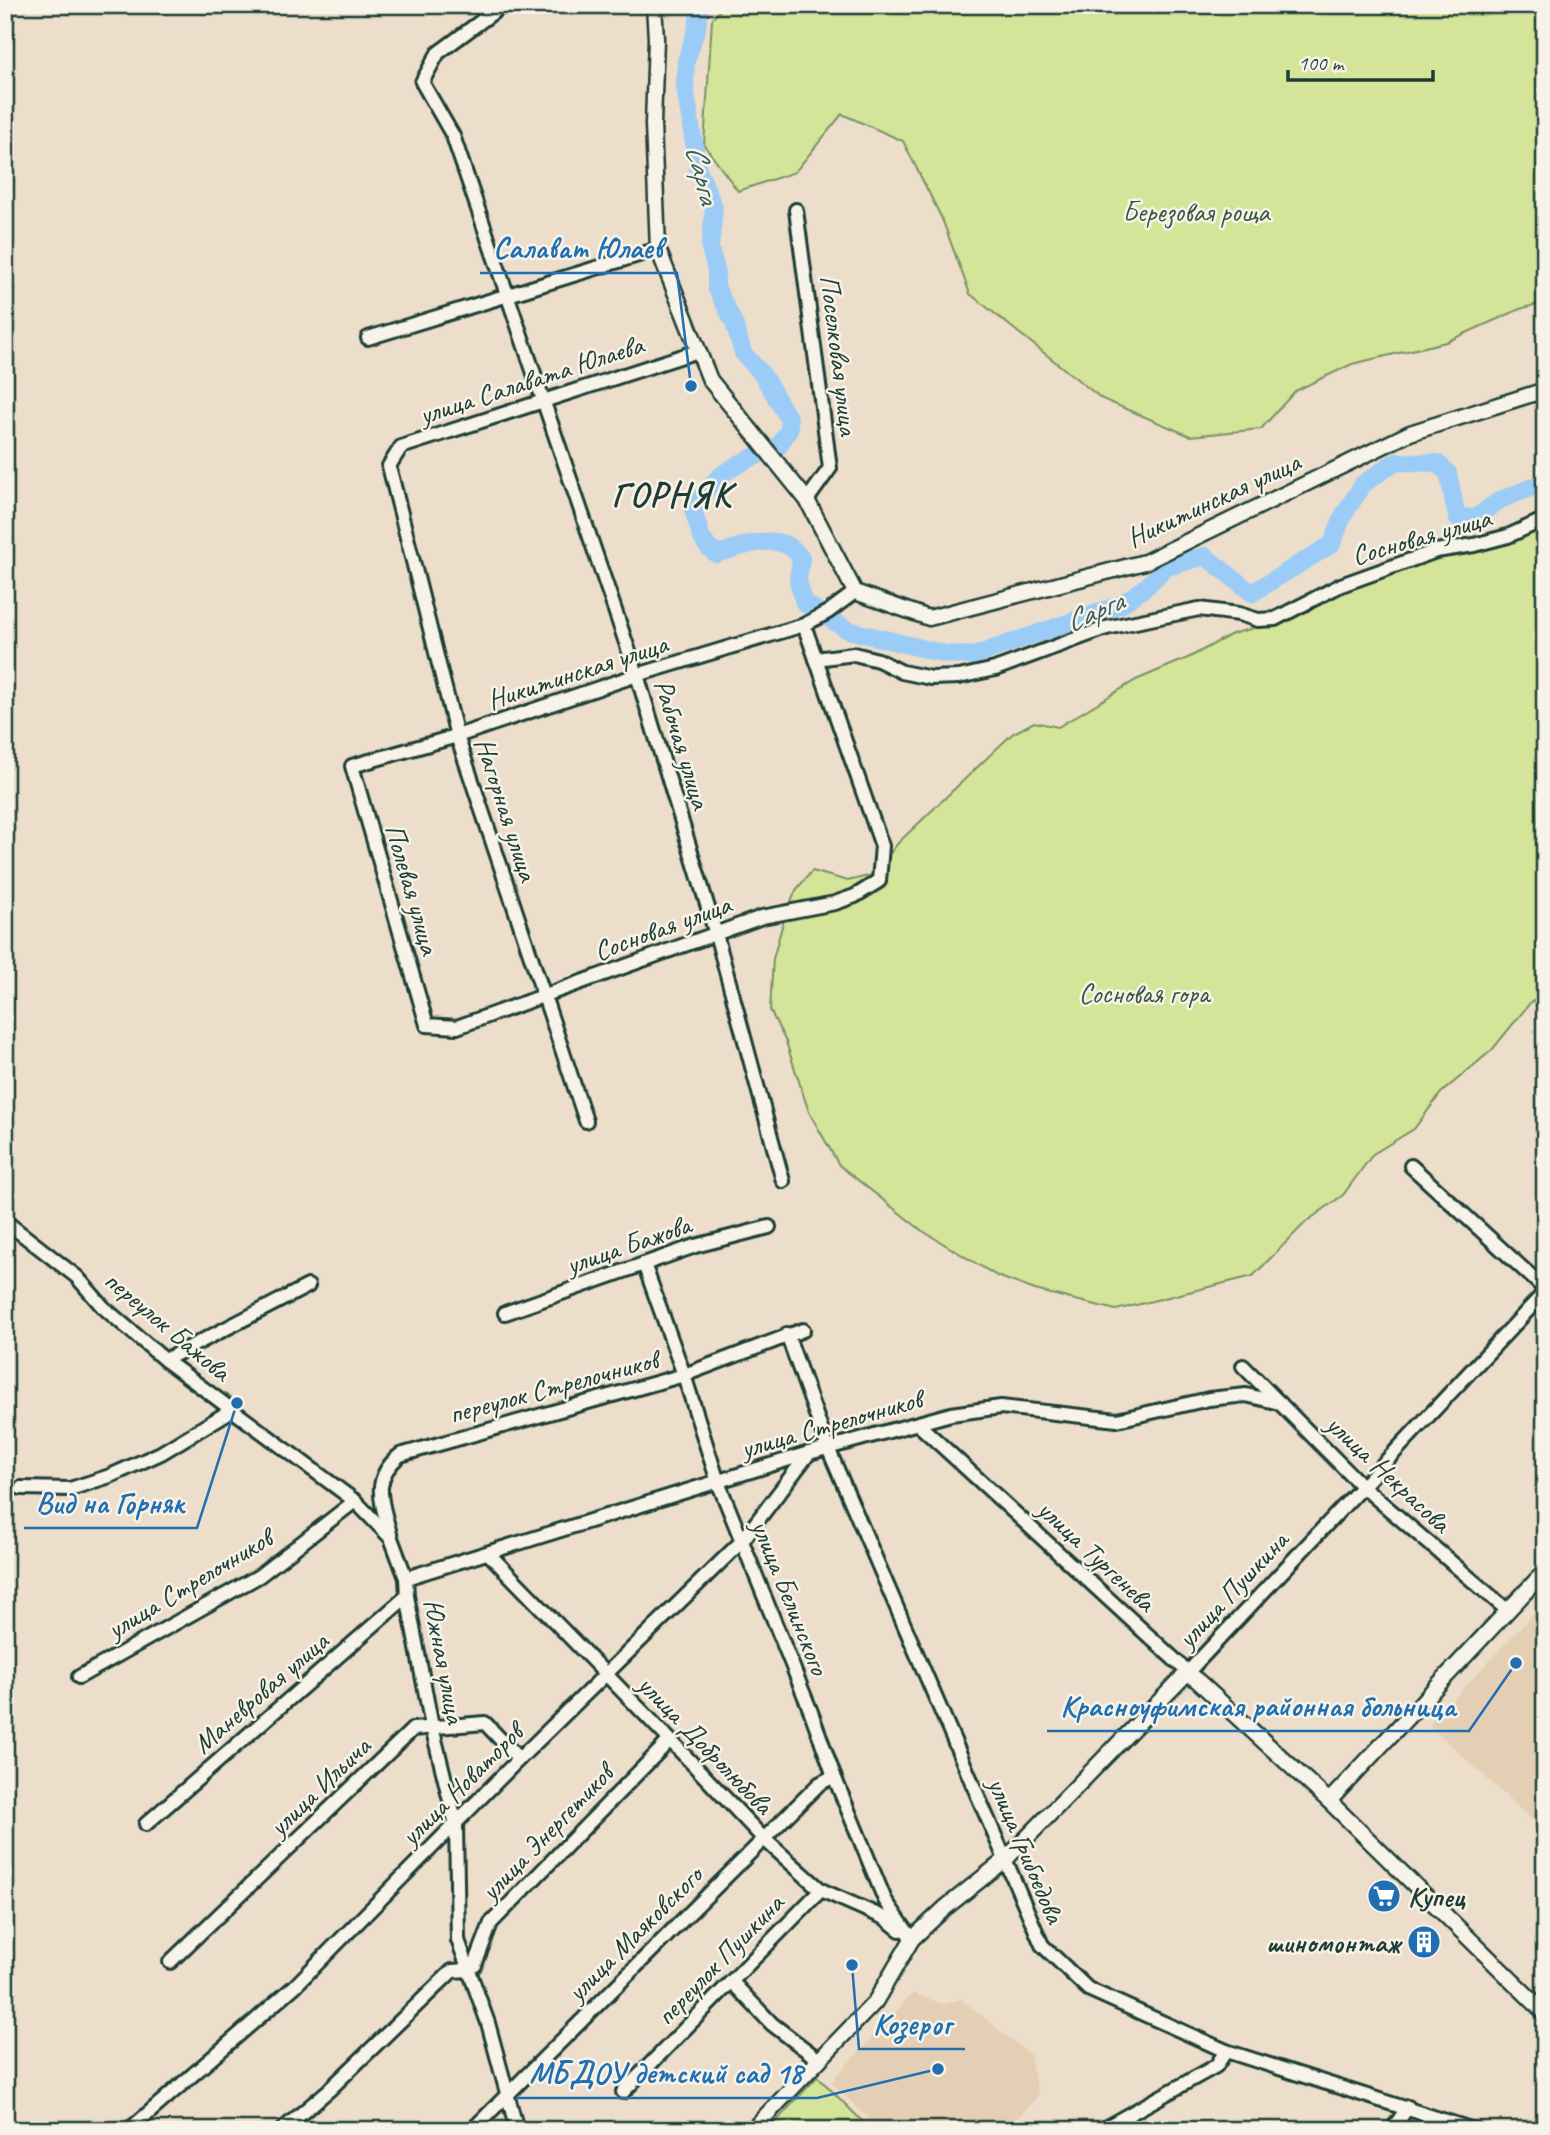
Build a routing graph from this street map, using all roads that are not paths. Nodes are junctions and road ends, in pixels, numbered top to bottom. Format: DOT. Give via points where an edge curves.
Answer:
graph roads {
  1 [pos="503,5"];
  2 [pos="653,5"];
  3 [pos="796,210"];
  4 [pos="658,248"];
  5 [pos="507,295"];
  6 [pos="368,338"];
  7 [pos="698,351"];
  8 [pos="1545,390"];
  9 [pos="543,401"];
  10 [pos="389,466"];
  11 [pos="807,500"];
  12 [pos="1545,519"];
  13 [pos="855,592"];
  14 [pos="816,619"];
  15 [pos="816,659"];
  16 [pos="637,675"];
  17 [pos="457,736"];
  18 [pos="352,766"];
  19 [pos="716,934"];
  20 [pos="544,996"];
  21 [pos="427,1025"];
  22 [pos="586,1121"];
  23 [pos="1411,1166"];
  24 [pos="783,1181"];
  25 [pos="5,1222"];
  26 [pos="769,1227"];
  27 [pos="644,1264"];
  28 [pos="308,1286"];
  29 [pos="1545,1291"];
  30 [pos="505,1313"];
  31 [pos="803,1330"];
  32 [pos="786,1334"];
  33 [pos="165,1360"];
  34 [pos="1243,1366"];
  35 [pos="684,1375"];
  36 [pos="1280,1404"];
  37 [pos="232,1410"];
  38 [pos="918,1424"];
  39 [pos="828,1448"];
  40 [pos="809,1453"];
  41 [pos="718,1482"];
  42 [pos="1362,1486"];
  43 [pos="21,1488"];
  44 [pos="355,1500"];
  45 [pos="391,1538"];
  46 [pos="742,1541"];
  47 [pos="488,1553"];
  48 [pos="1545,1571"];
  49 [pos="406,1578"];
  50 [pos="407,1596"];
  51 [pos="1507,1610"];
  52 [pos="1188,1672"];
  53 [pos="605,1674"];
  54 [pos="79,1677"];
  55 [pos="432,1727"];
  56 [pos="670,1740"];
  57 [pos="519,1759"];
  58 [pos="834,1776"];
  59 [pos="1329,1801"];
  60 [pos="146,1825"];
  61 [pos="456,1825"];
  62 [pos="763,1839"];
  63 [pos="1004,1860"];
  64 [pos="821,1890"];
  65 [pos="912,1939"];
  66 [pos="170,1962"];
  67 [pos="468,1970"];
  68 [pos="732,1982"];
  69 [pos="1545,2013"];
  70 [pos="1226,2051"];
  71 [pos="820,2060"];
  72 [pos="623,2092"];
  73 [pos="508,2093"];
  74 [pos="1408,2107"];
  75 [pos="1106,2129"];
  76 [pos="129,2130"];
  77 [pos="282,2130"];
  78 [pos="472,2130"];
  79 [pos="517,2130"];
  80 [pos="752,2130"];
  81 [pos="1392,2130"];
  82 [pos="1474,2130"];
  1 -- 5 [label="street, Рабочая улица" via="438,53 422,82 453,136"];
  2 -- 4 [label="street"];
  3 -- 11 [label="street, Поселковая улица" via="830,468"];
  4 -- 5 [label="street"];
  4 -- 7 [label="street"];
  5 -- 6 [label="street"];
  5 -- 9 [label="street, Рабочая улица"];
  7 -- 9 [label="street, улица Салавата Юлаева"];
  7 -- 11 [label="street" via="710,380"];
  8 -- 13 [label="street, Никитинская улица" via="1410,433 1146,562 929,618"];
  9 -- 10 [label="street, улица Салавата Юлаева" via="401,447"];
  9 -- 16 [label="street, Рабочая улица"];
  10 -- 17 [label="street, Нагорная улица"];
  11 -- 13 [label="street"];
  12 -- 15 [label="street, Сосновая улица" via="1508,536 1436,551 1341,585 1275,619 1199,609 1106,628 995,669 960,677 902,672 854,654"];
  13 -- 14 [label="street, Никитинская улица"];
  14 -- 15 [label="street"];
  14 -- 16 [label="street, Никитинская улица"];
  15 -- 19 [label="street, Сосновая улица" via="882,846 879,881 835,903 762,917"];
  16 -- 17 [label="street, Никитинская улица"];
  16 -- 19 [label="street, Рабочая улица"];
  17 -- 18 [label="street, Никитинская улица"];
  17 -- 20 [label="street, Нагорная улица"];
  18 -- 21 [label="street, Полевая улица"];
  19 -- 20 [label="street, Сосновая улица"];
  19 -- 24 [label="street, Рабочая улица"];
  20 -- 21 [label="street, Сосновая улица" via="457,1027"];
  20 -- 22 [label="street, Нагорная улица"];
  23 -- 29 [label="street"];
  25 -- 33 [label="street, переулок Бажова" via="77,1277 103,1307"];
  26 -- 27 [label="street, улица Бажова" via="695,1245"];
  27 -- 30 [label="street, улица Бажова"];
  27 -- 35 [label="street, улица Белинского"];
  28 -- 33 [label="street"];
  29 -- 42 [label="street, улица Пушкина"];
  31 -- 32 [label="street, переулок Стрелочников"];
  32 -- 35 [label="street, переулок Стрелочников"];
  32 -- 39 [label="street, улица Грибоедова"];
  33 -- 37 [label="street, переулок Бажова"];
  34 -- 36 [label="street, улица Некрасова"];
  35 -- 41 [label="street, улица Белинского"];
  35 -- 45 [label="street, переулок Стрелочников" via="400,1455 388,1465 380,1489"];
  36 -- 38 [label="street, улица Стрелочников" via="1245,1395 1118,1420 1001,1407"];
  36 -- 42 [label="street, улица Некрасова"];
  37 -- 43 [label="street, переулок Бажова" via="161,1453 110,1476 70,1489"];
  37 -- 44 [label="street, Южная улица"];
  38 -- 39 [label="street, улица Стрелочников"];
  38 -- 52 [label="street, улица Тургенева"];
  39 -- 40 [label="street, улица Стрелочников"];
  39 -- 63 [label="street, улица Грибоедова"];
  40 -- 41 [label="street, улица Стрелочников"];
  40 -- 46 [label="street, улица Новаторов"];
  41 -- 46 [label="street, улица Белинского"];
  41 -- 47 [label="street, улица Стрелочников"];
  42 -- 51 [label="street, улица Некрасова"];
  42 -- 52 [label="street, улица Пушкина"];
  44 -- 45 [label="street, Южная улица"];
  44 -- 54 [label="street, улица Стрелочников" via="258,1576"];
  45 -- 49 [label="street, Южная улица"];
  46 -- 53 [label="street, улица Новаторов"];
  46 -- 58 [label="street, улица Белинского"];
  47 -- 49 [label="street, улица Стрелочников"];
  47 -- 53 [label="street, улица Добролюбова"];
  48 -- 51 [label="street"];
  49 -- 50 [label="street, Южная улица"];
  50 -- 55 [label="street, Южная улица"];
  50 -- 60 [label="street, Маневровая улица"];
  51 -- 59 [label="street"];
  52 -- 59 [label="street, улица Тургенева"];
  52 -- 63 [label="street, улица Пушкина"];
  53 -- 56 [label="street, улица Добролюбова"];
  53 -- 57 [label="street, улица Новаторов"];
  55 -- 57 [label="street, улица Ильича" via="485,1723"];
  55 -- 61 [label="street, Южная улица"];
  55 -- 66 [label="street, улица Ильича" via="413,1730"];
  56 -- 62 [label="street, улица Добролюбова"];
  56 -- 67 [label="street, улица Энергетиков" via="491,1923 475,1965"];
  57 -- 61 [label="street, улица Новаторов"];
  58 -- 62 [label="street, улица Маяковского" via="819,1784"];
  58 -- 65 [label="street, улица Белинского" via="886,1900"];
  59 -- 69 [label="street, улица Тургенева"];
  61 -- 67 [label="street, Южная улица" via="458,1940"];
  61 -- 76 [label="street, улица Новаторов" via="295,1986"];
  62 -- 64 [label="street, улица Добролюбова"];
  62 -- 73 [label="street, улица Маяковского"];
  63 -- 65 [label="street, улица Пушкина"];
  63 -- 70 [label="street, улица Грибоедова" via="1042,1945 1088,1989"];
  64 -- 65 [label="street, улица Добролюбова" via="885,1918"];
  64 -- 68 [label="street, переулок Пушкина"];
  65 -- 71 [label="street, улица Пушкина" via="875,2002"];
  67 -- 73 [label="street, Южная улица"];
  67 -- 77 [label="street" via="453,1971"];
  68 -- 71 [label="street" via="772,2024"];
  68 -- 72 [label="street, переулок Пушкина"];
  70 -- 74 [label="street, улица Грибоедова"];
  70 -- 75 [label="street" via="1216,2066"];
  71 -- 80 [label="street, улица Пушкина"];
  73 -- 78 [label="street, улица Маяковского"];
  73 -- 79 [label="street, Южная улица"];
  74 -- 81 [label="street"];
  74 -- 82 [label="street, улица Грибоедова"];
}
